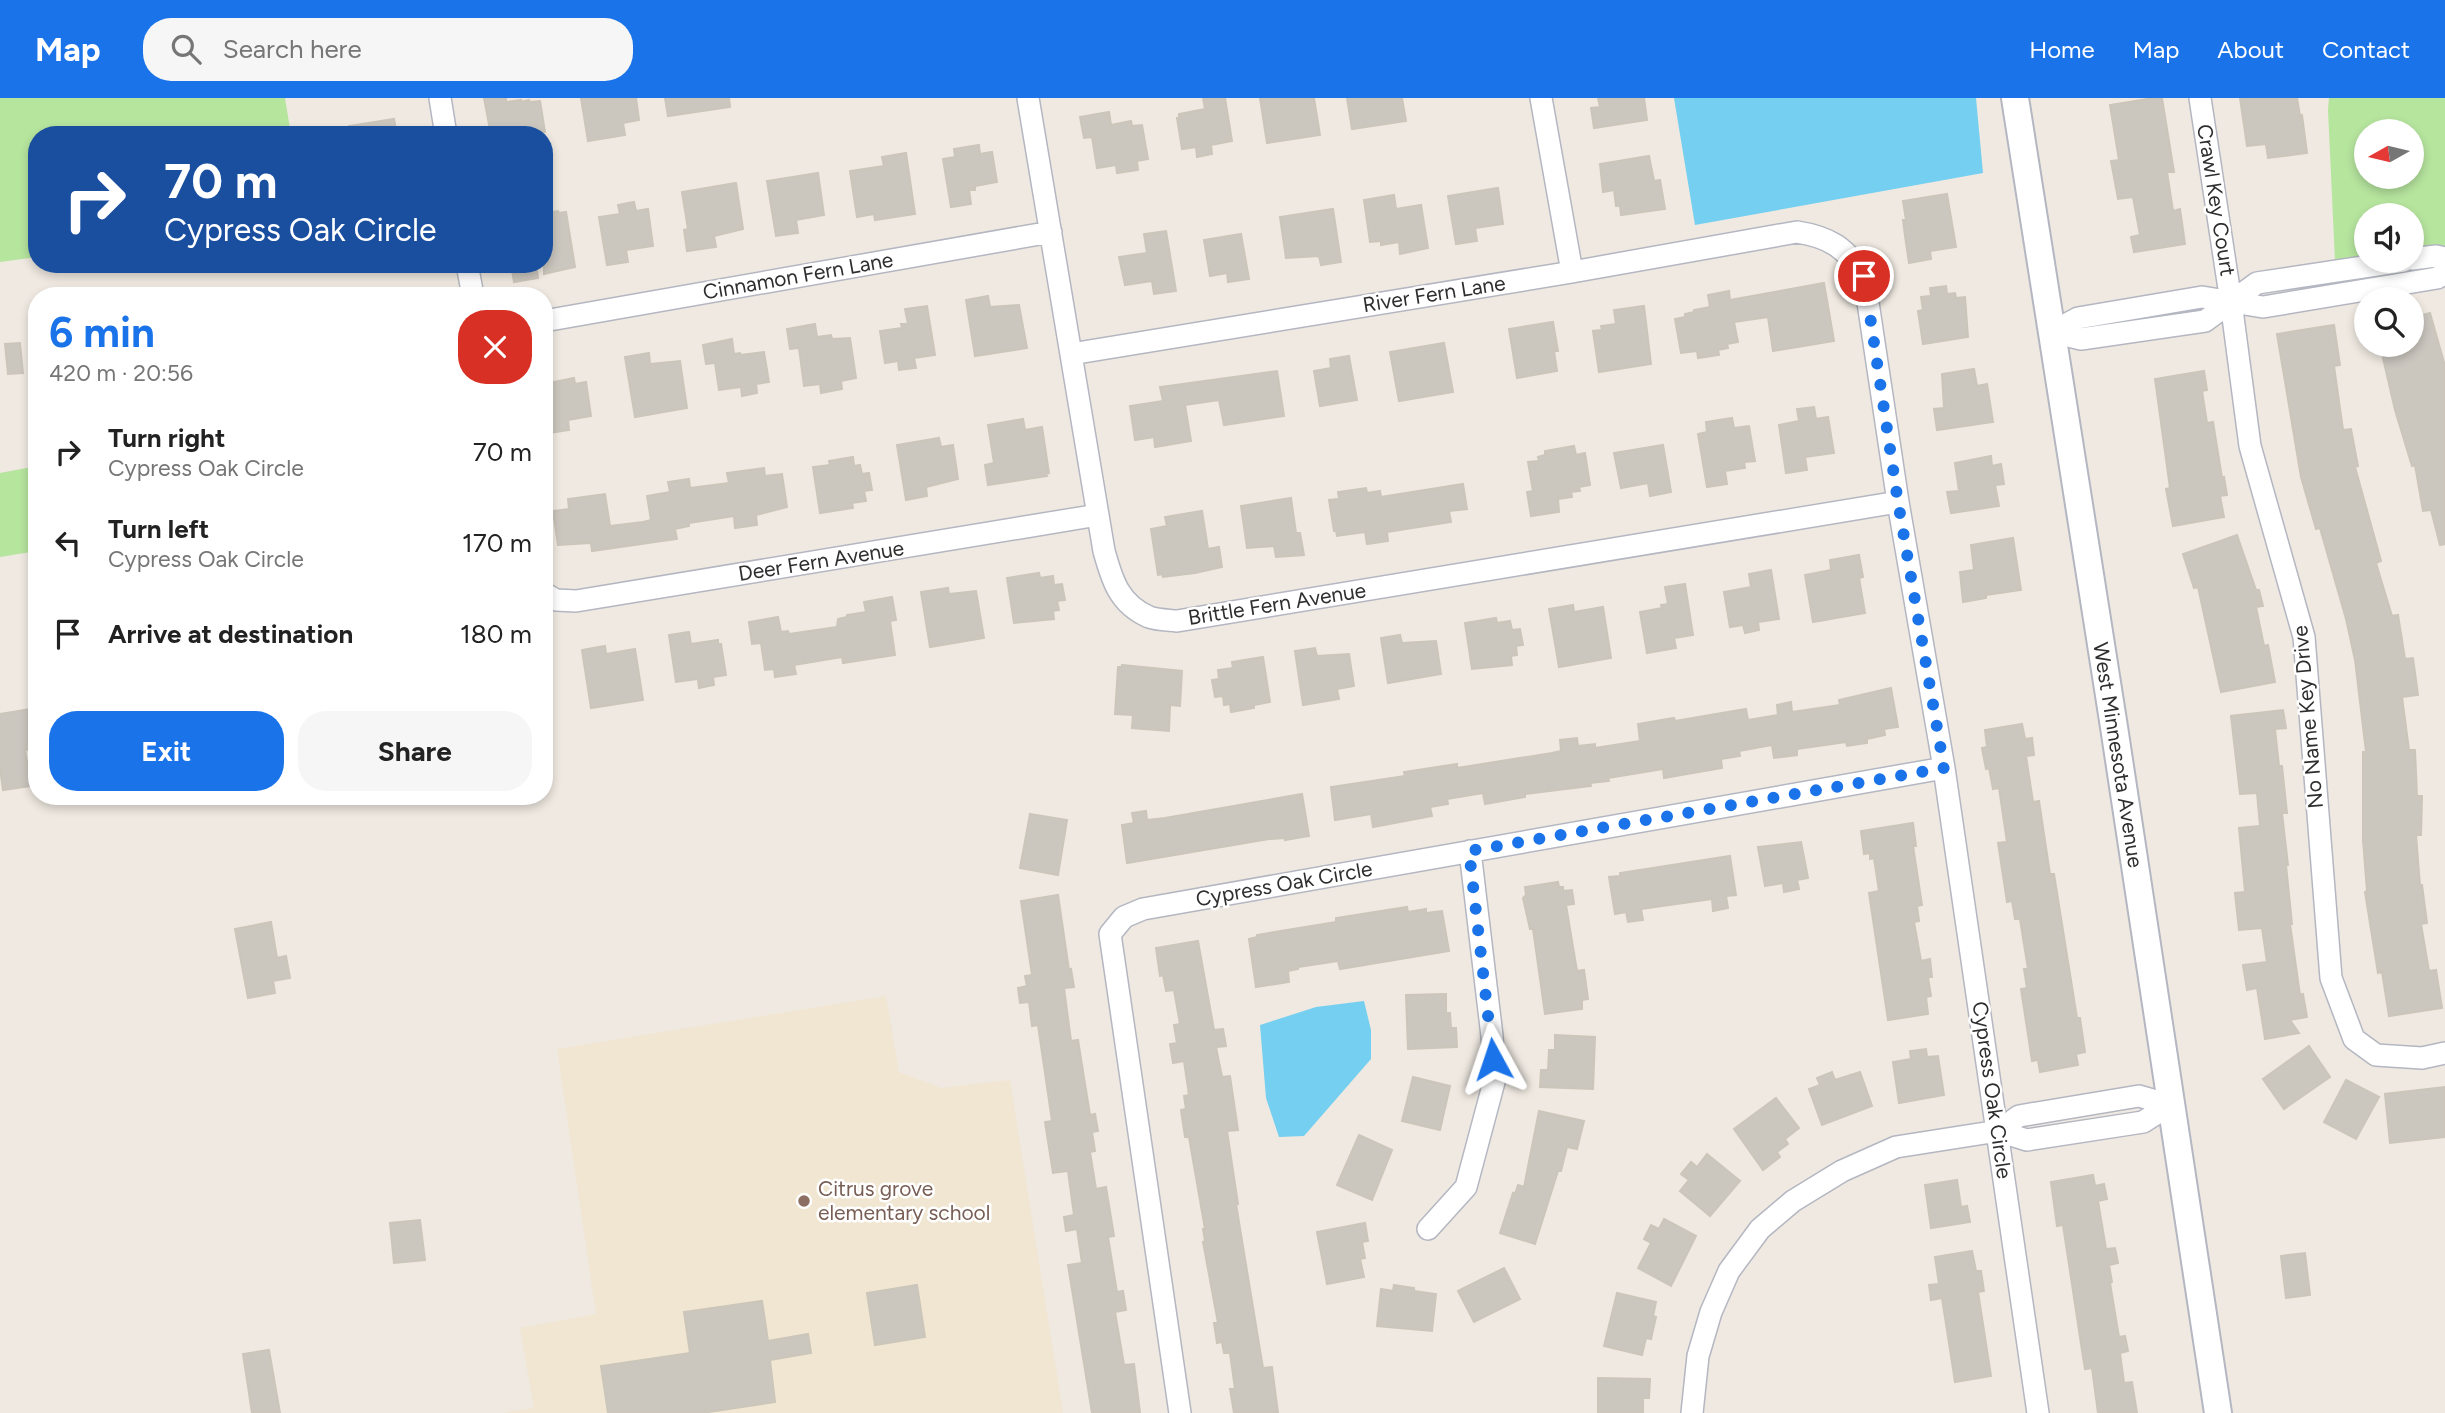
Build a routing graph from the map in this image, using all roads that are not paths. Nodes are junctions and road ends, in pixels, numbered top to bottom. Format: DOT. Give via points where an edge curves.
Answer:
graph roads {
  1 [pos="440,98"];
  2 [pos="1028,98"];
  3 [pos="1541,98"];
  4 [pos="2015,98"];
  5 [pos="2200,98"];
  6 [pos="445,126"];
  7 [pos="1051,232"];
  8 [pos="1797,232"];
  9 [pos="2424,258"];
  10 [pos="2445,258"];
  11 [pos="2354,268"];
  12 [pos="1572,272"];
  13 [pos="2445,274"];
  14 [pos="2231,302"];
  15 [pos="553,319"];
  16 [pos="2052,332"];
  17 [pos="1071,354"];
  18 [pos="1898,502"];
  19 [pos="1098,515"];
  20 [pos="553,598"];
  21 [pos="1944,768"];
  22 [pos="1469,851"];
  23 [pos="2445,1053"];
  24 [pos="2170,1105"];
  25 [pos="1998,1131"];
  26 [pos="1428,1229"];
  27 [pos="1180,1413"];
  28 [pos="1692,1413"];
  29 [pos="2038,1413"];
  30 [pos="2218,1413"];
  1 -- 6 [label="street"];
  2 -- 7 [label="street, Brittle Fern Avenue"];
  3 -- 12 [label="street"];
  4 -- 16 [label="street, West Minnesota Avenue"];
  5 -- 14 [label="street, Crawl Key Court"];
  7 -- 15 [label="street, Cinnamon Fern Lane"];
  7 -- 17 [label="street, Brittle Fern Avenue"];
  8 -- 12 [label="street, River Fern Lane"];
  8 -- 18 [label="street, Cypress Oak Circle" via="1818,235 1839,246 1864,276"];
  9 -- 10 [label="street"];
  11 -- 14 [label="street" via="2257,283"];
  12 -- 17 [label="street, River Fern Lane"];
  13 -- 14 [label="street" via="2263,307"];
  14 -- 16 [label="street" via="2205,321 2081,339"];
  14 -- 23 [label="street, No Name Key Drive" via="2250,446 2304,637 2331,978 2354,1039 2376,1055 2422,1058"];
  16 -- 24 [label="street, West Minnesota Avenue"];
  17 -- 19 [label="street, Brittle Fern Avenue"];
  18 -- 19 [label="street, Brittle Fern Avenue" via="1177,621 1150,617 1126,601 1112,582"];
  18 -- 21 [label="street, Cypress Oak Circle"];
  19 -- 20 [label="street, Deer Fern Avenue" via="576,601"];
  21 -- 22 [label="street, Cypress Oak Circle"];
  21 -- 25 [label="street, Cypress Oak Circle"];
  22 -- 26 [label="street" via="1494,1082 1466,1187"];
  22 -- 27 [label="street, Cypress Oak Circle" via="1143,909 1124,917 1110,934"];
  24 -- 25 [label="street" via="2143,1122 2027,1140"];
  24 -- 30 [label="street, West Minnesota Avenue"];
  25 -- 28 [label="street" via="1896,1147 1842,1171 1793,1201 1760,1229 1729,1271 1711,1312 1698,1356"];
  25 -- 29 [label="street, Cypress Oak Circle"];
}
